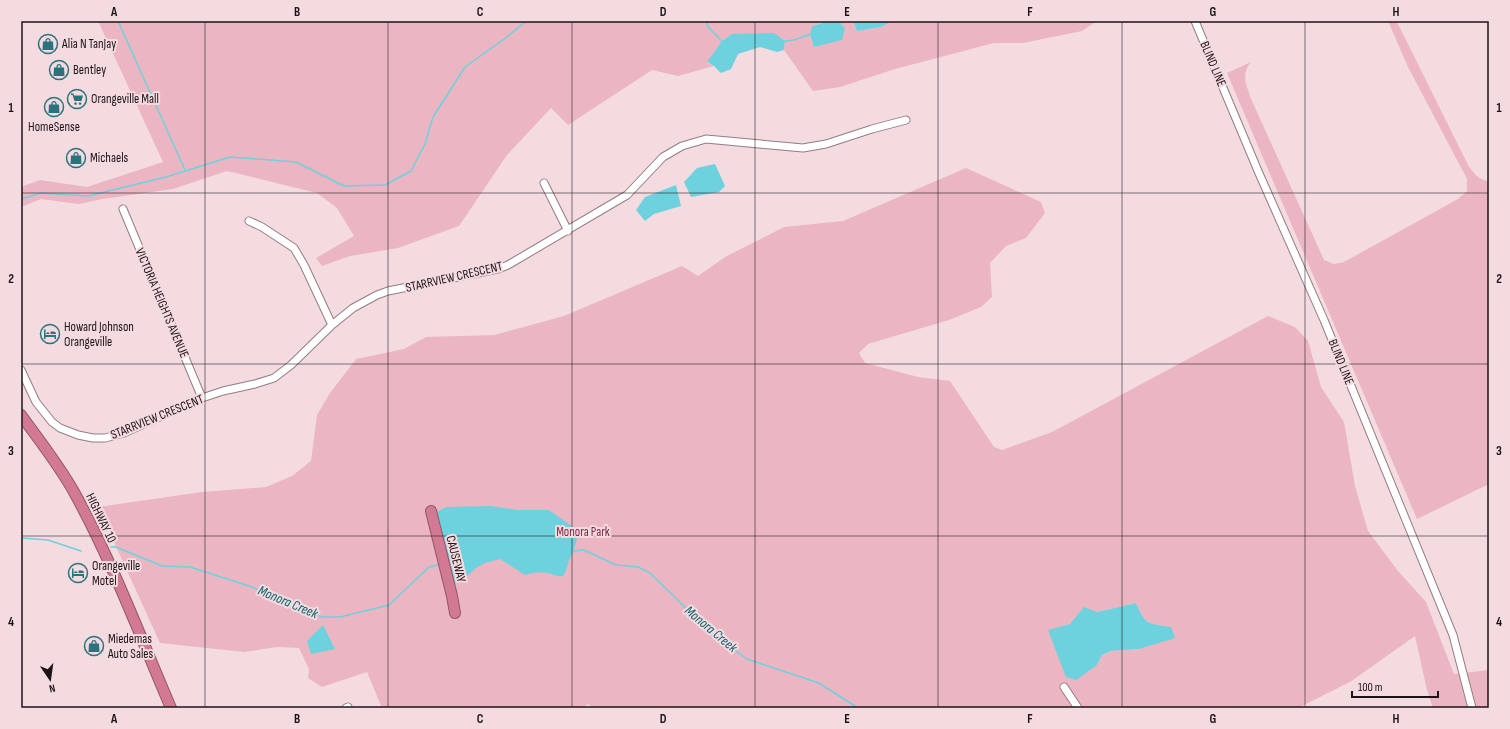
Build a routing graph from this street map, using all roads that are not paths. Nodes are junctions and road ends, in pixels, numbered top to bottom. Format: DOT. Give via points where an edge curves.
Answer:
graph roads {
  1 [pos="1195,21"];
  2 [pos="906,120"];
  3 [pos="544,183"];
  4 [pos="123,209"];
  5 [pos="249,221"];
  6 [pos="568,230"];
  7 [pos="332,325"];
  8 [pos="21,370"];
  9 [pos="202,398"];
  10 [pos="21,415"];
  11 [pos="431,511"];
  12 [pos="455,613"];
  13 [pos="1064,687"];
  14 [pos="170,708"];
  15 [pos="1078,708"];
  16 [pos="1472,708"];
  1 -- 16 [label="street, BLIND LINE" via="1324,320 1453,636"];
  2 -- 6 [label="street, STARRVIEW CRESCENT" via="826,144 803,148 706,139 682,146 662,157 628,195"];
  3 -- 6 [label="street"];
  4 -- 9 [label="street, VICTORIA HEIGHTS AVENUE"];
  5 -- 7 [label="street" via="294,248"];
  6 -- 7 [label="street, STARRVIEW CRESCENT" via="498,269 377,295 353,308"];
  7 -- 9 [label="street, STARRVIEW CRESCENT" via="274,378"];
  8 -- 9 [label="street, STARRVIEW CRESCENT" via="36,402 51,422 78,435 93,438 124,433"];
  10 -- 14 [label="highway, HIGHWAY 10" via="55,461 74,493 114,576"];
  11 -- 12 [label="highway, CAUSEWAY"];
  13 -- 15 [label="street"];
}
